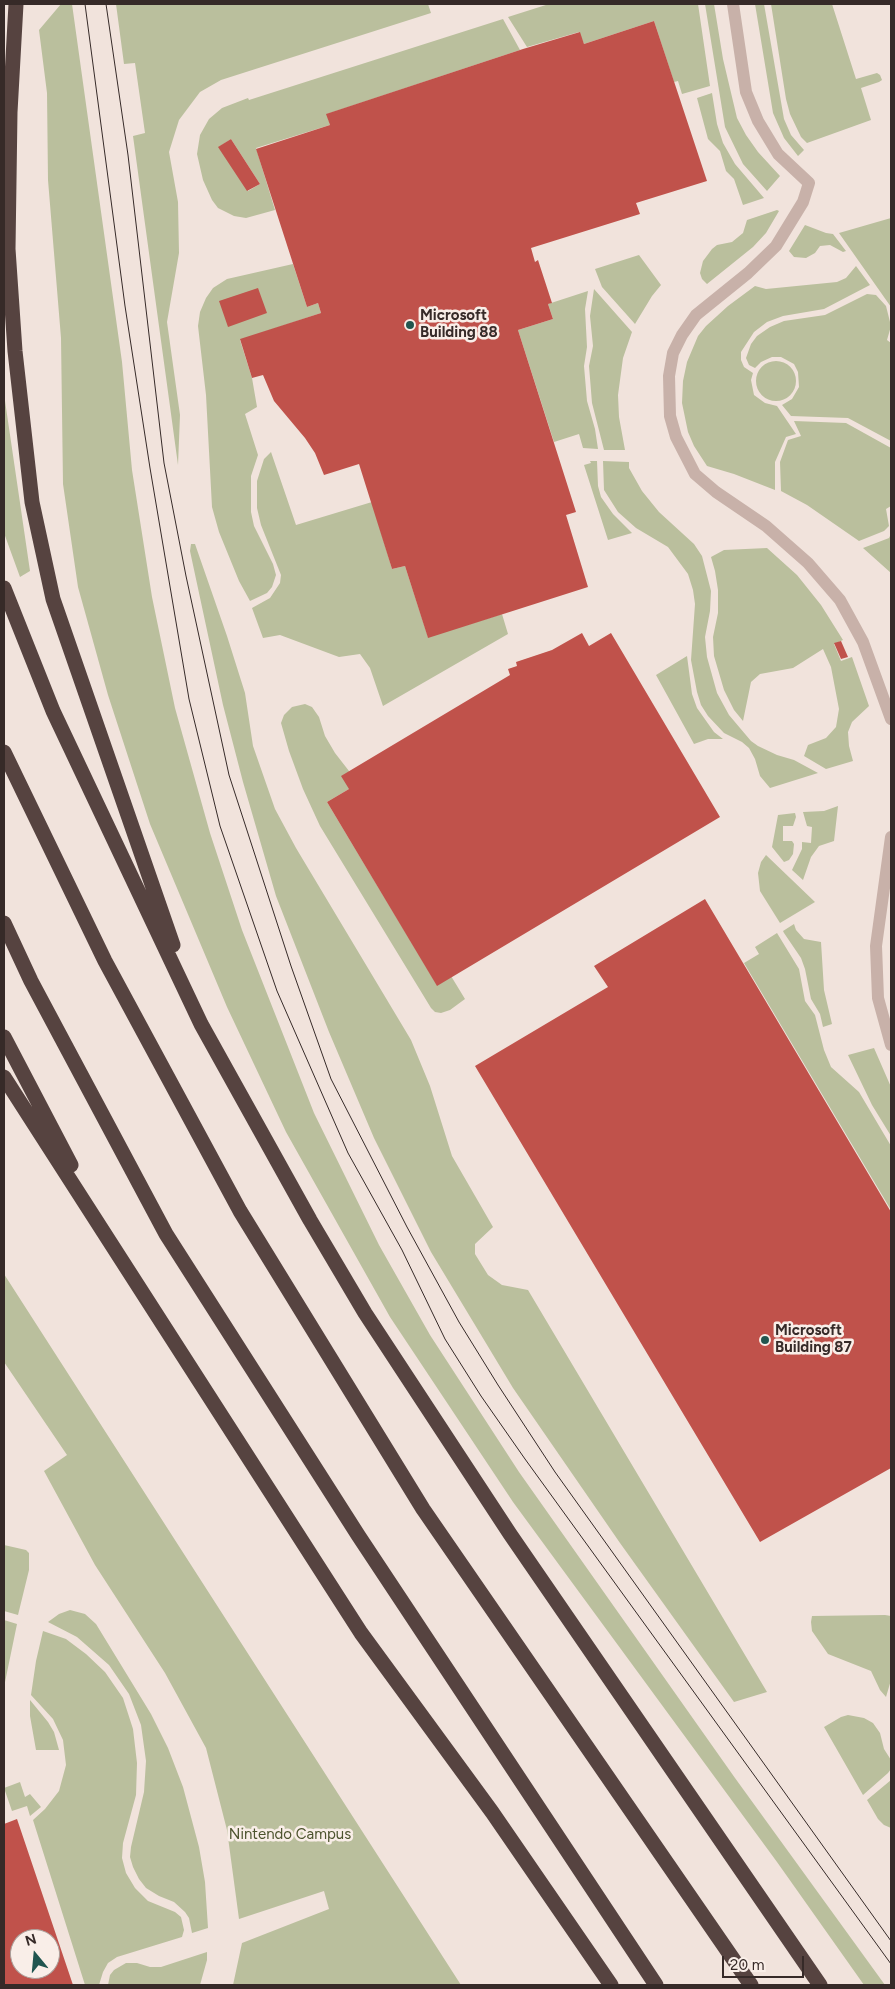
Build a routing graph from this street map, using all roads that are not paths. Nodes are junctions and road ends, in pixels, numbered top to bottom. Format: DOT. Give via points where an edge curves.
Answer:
graph roads {
  1 [pos="16,4"];
  2 [pos="734,4"];
  3 [pos="4,588"];
  4 [pos="891,719"];
  5 [pos="4,752"];
  6 [pos="891,837"];
  7 [pos="4,923"];
  8 [pos="200,1024"];
  9 [pos="4,1037"];
  10 [pos="891,1045"];
  11 [pos="4,1077"];
  12 [pos="114,1248"];
  13 [pos="611,1985"];
  14 [pos="656,1985"];
  15 [pos="751,1985"];
  16 [pos="820,1985"];
  1 -- 8 [label="highway" via="8,250 15,351 32,502 53,599"];
  2 -- 4 [label="street" via="746,92 778,154 809,183 803,202 776,246 696,315 682,335 673,353 669,376 670,416 676,437 695,474 801,556 840,600 863,642"];
  3 -- 8 [label="highway" via="53,711"];
  5 -- 15 [label="highway" via="105,961 245,1219 423,1509"];
  6 -- 10 [label="street" via="876,946 878,998"];
  7 -- 14 [label="highway" via="31,982 166,1234 358,1535"];
  8 -- 16 [label="highway" via="365,1313 510,1534"];
  9 -- 12 [label="highway"];
  11 -- 12 [label="highway"];
  12 -- 13 [label="highway" via="362,1633 492,1812"];
}
